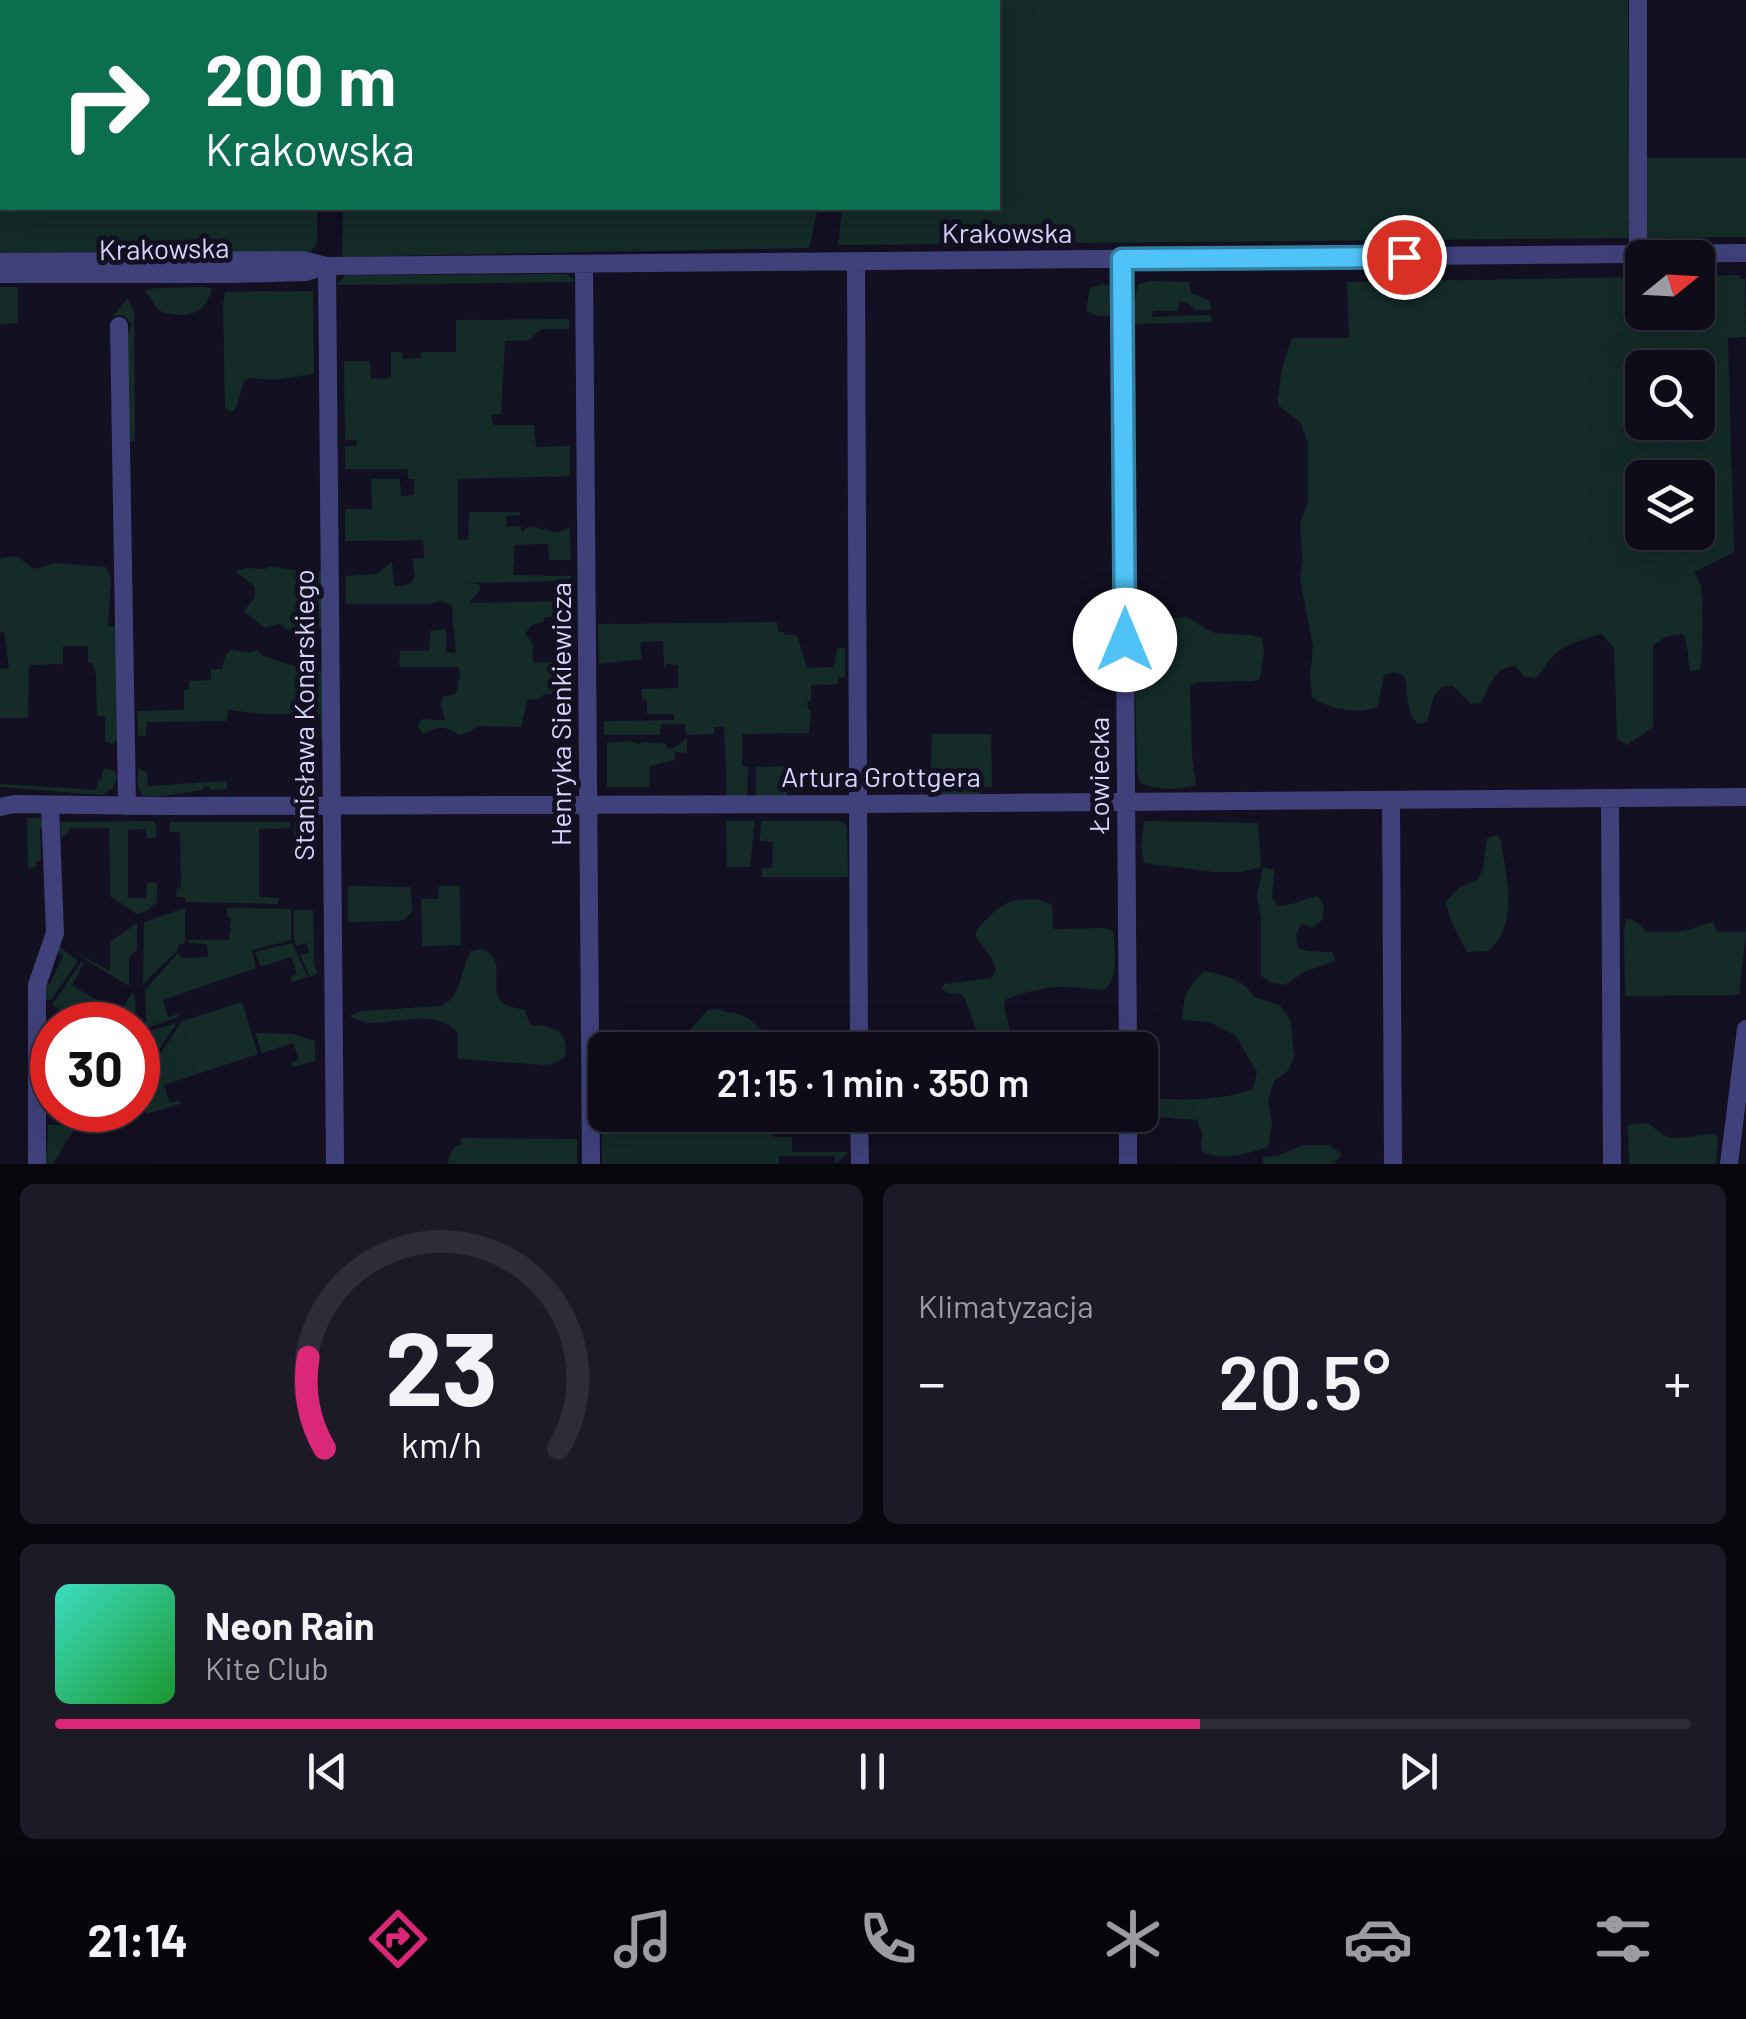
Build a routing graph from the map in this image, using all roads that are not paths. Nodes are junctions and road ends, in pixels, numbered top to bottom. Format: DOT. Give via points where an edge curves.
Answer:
graph roads {
  1 [pos="1638,0"];
  2 [pos="1638,240"];
  3 [pos="1715,253"];
  4 [pos="1746,253"];
  5 [pos="1625,254"];
  6 [pos="1122,259"];
  7 [pos="192,260"];
  8 [pos="0,262"];
  9 [pos="856,262"];
  10 [pos="584,264"];
  11 [pos="328,266"];
  12 [pos="0,274"];
  13 [pos="208,274"];
  14 [pos="119,326"];
  15 [pos="1746,797"];
  16 [pos="1610,798"];
  17 [pos="1391,800"];
  18 [pos="1126,802"];
  19 [pos="5,804"];
  20 [pos="858,804"];
  21 [pos="50,805"];
  22 [pos="332,805"];
  23 [pos="588,805"];
  24 [pos="127,806"];
  25 [pos="1746,1029"];
  26 [pos="859,1032"];
  27 [pos="1128,1032"];
  28 [pos="859,1132"];
  29 [pos="1128,1132"];
  30 [pos="37,1164"];
  31 [pos="334,1164"];
  32 [pos="591,1164"];
  33 [pos="860,1164"];
  34 [pos="1128,1164"];
  35 [pos="1393,1164"];
  36 [pos="1612,1164"];
  37 [pos="1729,1164"];
  1 -- 2 [label="street"];
  3 -- 4 [label="street, Krakowska"];
  5 -- 6 [label="street, Krakowska"];
  6 -- 9 [label="street, Krakowska"];
  6 -- 18 [label="street, Łowiecka"];
  7 -- 8 [label="street, Krakowska"];
  7 -- 11 [label="street, Krakowska"];
  7 -- 13 [label="street"];
  9 -- 10 [label="street, Krakowska"];
  9 -- 20 [label="street"];
  10 -- 11 [label="street, Krakowska"];
  10 -- 23 [label="street, Henryka Sienkiewicza"];
  11 -- 13 [label="street, Krakowska"];
  11 -- 22 [label="street, Stanisława Konarskiego"];
  12 -- 13 [label="street, Krakowska"];
  14 -- 24 [label="street"];
  15 -- 16 [label="street, Artura Grottgera"];
  16 -- 17 [label="street, Artura Grottgera"];
  16 -- 36 [label="street"];
  17 -- 18 [label="street, Artura Grottgera"];
  17 -- 35 [label="street"];
  18 -- 20 [label="street, Artura Grottgera"];
  18 -- 27 [label="street, Łowiecka"];
  19 -- 21 [label="street, Artura Grottgera"];
  20 -- 23 [label="street, Artura Grottgera"];
  20 -- 26 [label="street"];
  21 -- 24 [label="street, Artura Grottgera"];
  21 -- 30 [label="street" via="55,932 37,984"];
  22 -- 23 [label="street, Artura Grottgera"];
  22 -- 24 [label="street, Artura Grottgera"];
  22 -- 31 [label="street, Stanisława Konarskiego"];
  23 -- 32 [label="street, Henryka Sienkiewicza"];
  25 -- 37 [label="street"];
  28 -- 33 [label="street"];
  29 -- 34 [label="street"];
}
